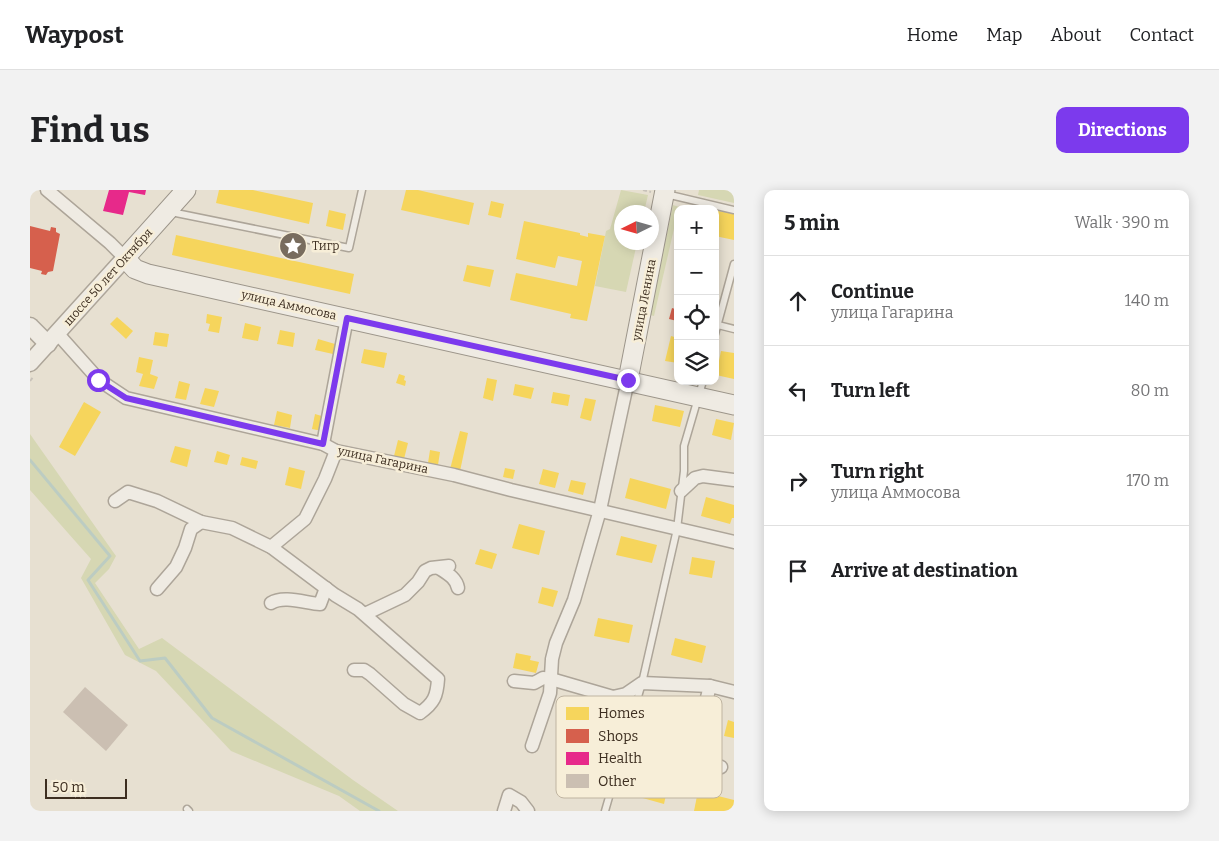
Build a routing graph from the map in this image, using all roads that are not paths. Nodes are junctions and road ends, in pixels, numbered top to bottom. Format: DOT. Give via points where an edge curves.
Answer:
graph roads {
  1 [pos="47,190"];
  2 [pos="186,190"];
  3 [pos="362,190"];
  4 [pos="665,192"];
  5 [pos="734,210"];
  6 [pos="167,211"];
  7 [pos="125,258"];
  8 [pos="734,264"];
  9 [pos="347,318"];
  10 [pos="719,321"];
  11 [pos="719,325"];
  12 [pos="30,326"];
  13 [pos="734,328"];
  14 [pos="52,338"];
  15 [pos="33,369"];
  16 [pos="628,380"];
  17 [pos="701,389"];
  18 [pos="734,405"];
  19 [pos="323,444"];
  20 [pos="336,451"];
  21 [pos="734,480"];
  22 [pos="681,491"];
  23 [pos="115,500"];
  24 [pos="600,510"];
  25 [pos="201,522"];
  26 [pos="677,529"];
  27 [pos="734,542"];
  28 [pos="271,547"];
  29 [pos="326,588"];
  30 [pos="458,588"];
  31 [pos="157,589"];
  32 [pos="271,603"];
  33 [pos="365,614"];
  34 [pos="354,670"];
  35 [pos="550,679"];
  36 [pos="514,681"];
  37 [pos="642,683"];
  38 [pos="710,686"];
  39 [pos="734,692"];
  40 [pos="610,696"];
  41 [pos="617,696"];
  42 [pos="638,696"];
  43 [pos="707,696"];
  44 [pos="532,746"];
  45 [pos="610,798"];
  46 [pos="504,811"];
  47 [pos="528,811"];
  48 [pos="606,811"];
  1 -- 7 [label="street, улица Аммосова"];
  2 -- 6 [label="main road, шоссе 50 лет Октября"];
  3 -- 6 [label="lane" via="349,248"];
  4 -- 5 [label="lane"];
  4 -- 16 [label="main road, улица Ленина"];
  6 -- 7 [label="main road, шоссе 50 лет Октября"];
  7 -- 9 [label="main road, улица Аммосова" via="134,269 148,274"];
  7 -- 14 [label="street, шоссе 50 лет Октября"];
  8 -- 10 [label="lane"];
  9 -- 16 [label="main road, улица Аммосова"];
  9 -- 19 [label="street"];
  11 -- 13 [label="lane"];
  12 -- 14 [label="street, улица Гагарина"];
  14 -- 15 [label="street, шоссе 50 лет Октября"];
  14 -- 19 [label="street, улица Гагарина" via="98,380 126,398"];
  16 -- 17 [label="main road, улица Аммосова"];
  16 -- 24 [label="street"];
  17 -- 18 [label="main road, улица Аммосова"];
  17 -- 22 [label="lane" via="684,446"];
  19 -- 20 [label="street, улица Гагарина"];
  20 -- 24 [label="street, улица Гагарина"];
  20 -- 28 [label="street" via="305,519"];
  21 -- 22 [label="street" via="703,476 695,478"];
  22 -- 26 [label="lane"];
  23 -- 25 [label="street" via="128,492 157,501"];
  24 -- 26 [label="street, улица Гагарина"];
  24 -- 35 [label="street" via="574,600 556,643"];
  25 -- 28 [label="street" via="232,528"];
  25 -- 31 [label="street" via="192,529 176,567"];
  26 -- 27 [label="street, улица Гагарина"];
  26 -- 37 [label="lane"];
  28 -- 29 [label="street"];
  29 -- 32 [label="street" via="320,604 286,600"];
  29 -- 33 [label="street"];
  30 -- 33 [label="street" via="444,567 431,568 405,595"];
  33 -- 34 [label="street" via="438,679 437,688 431,705 420,713 404,704 364,670"];
  35 -- 36 [label="street" via="543,678 534,683"];
  35 -- 40 [label="street"];
  35 -- 44 [label="street" via="550,693"];
  37 -- 38 [label="street"];
  37 -- 41 [label="street"];
  37 -- 42 [label="lane"];
  38 -- 39 [label="street"];
  38 -- 43 [label="street"];
  45 -- 48 [label="lane"];
  46 -- 47 [label="street" via="509,795"];
}
